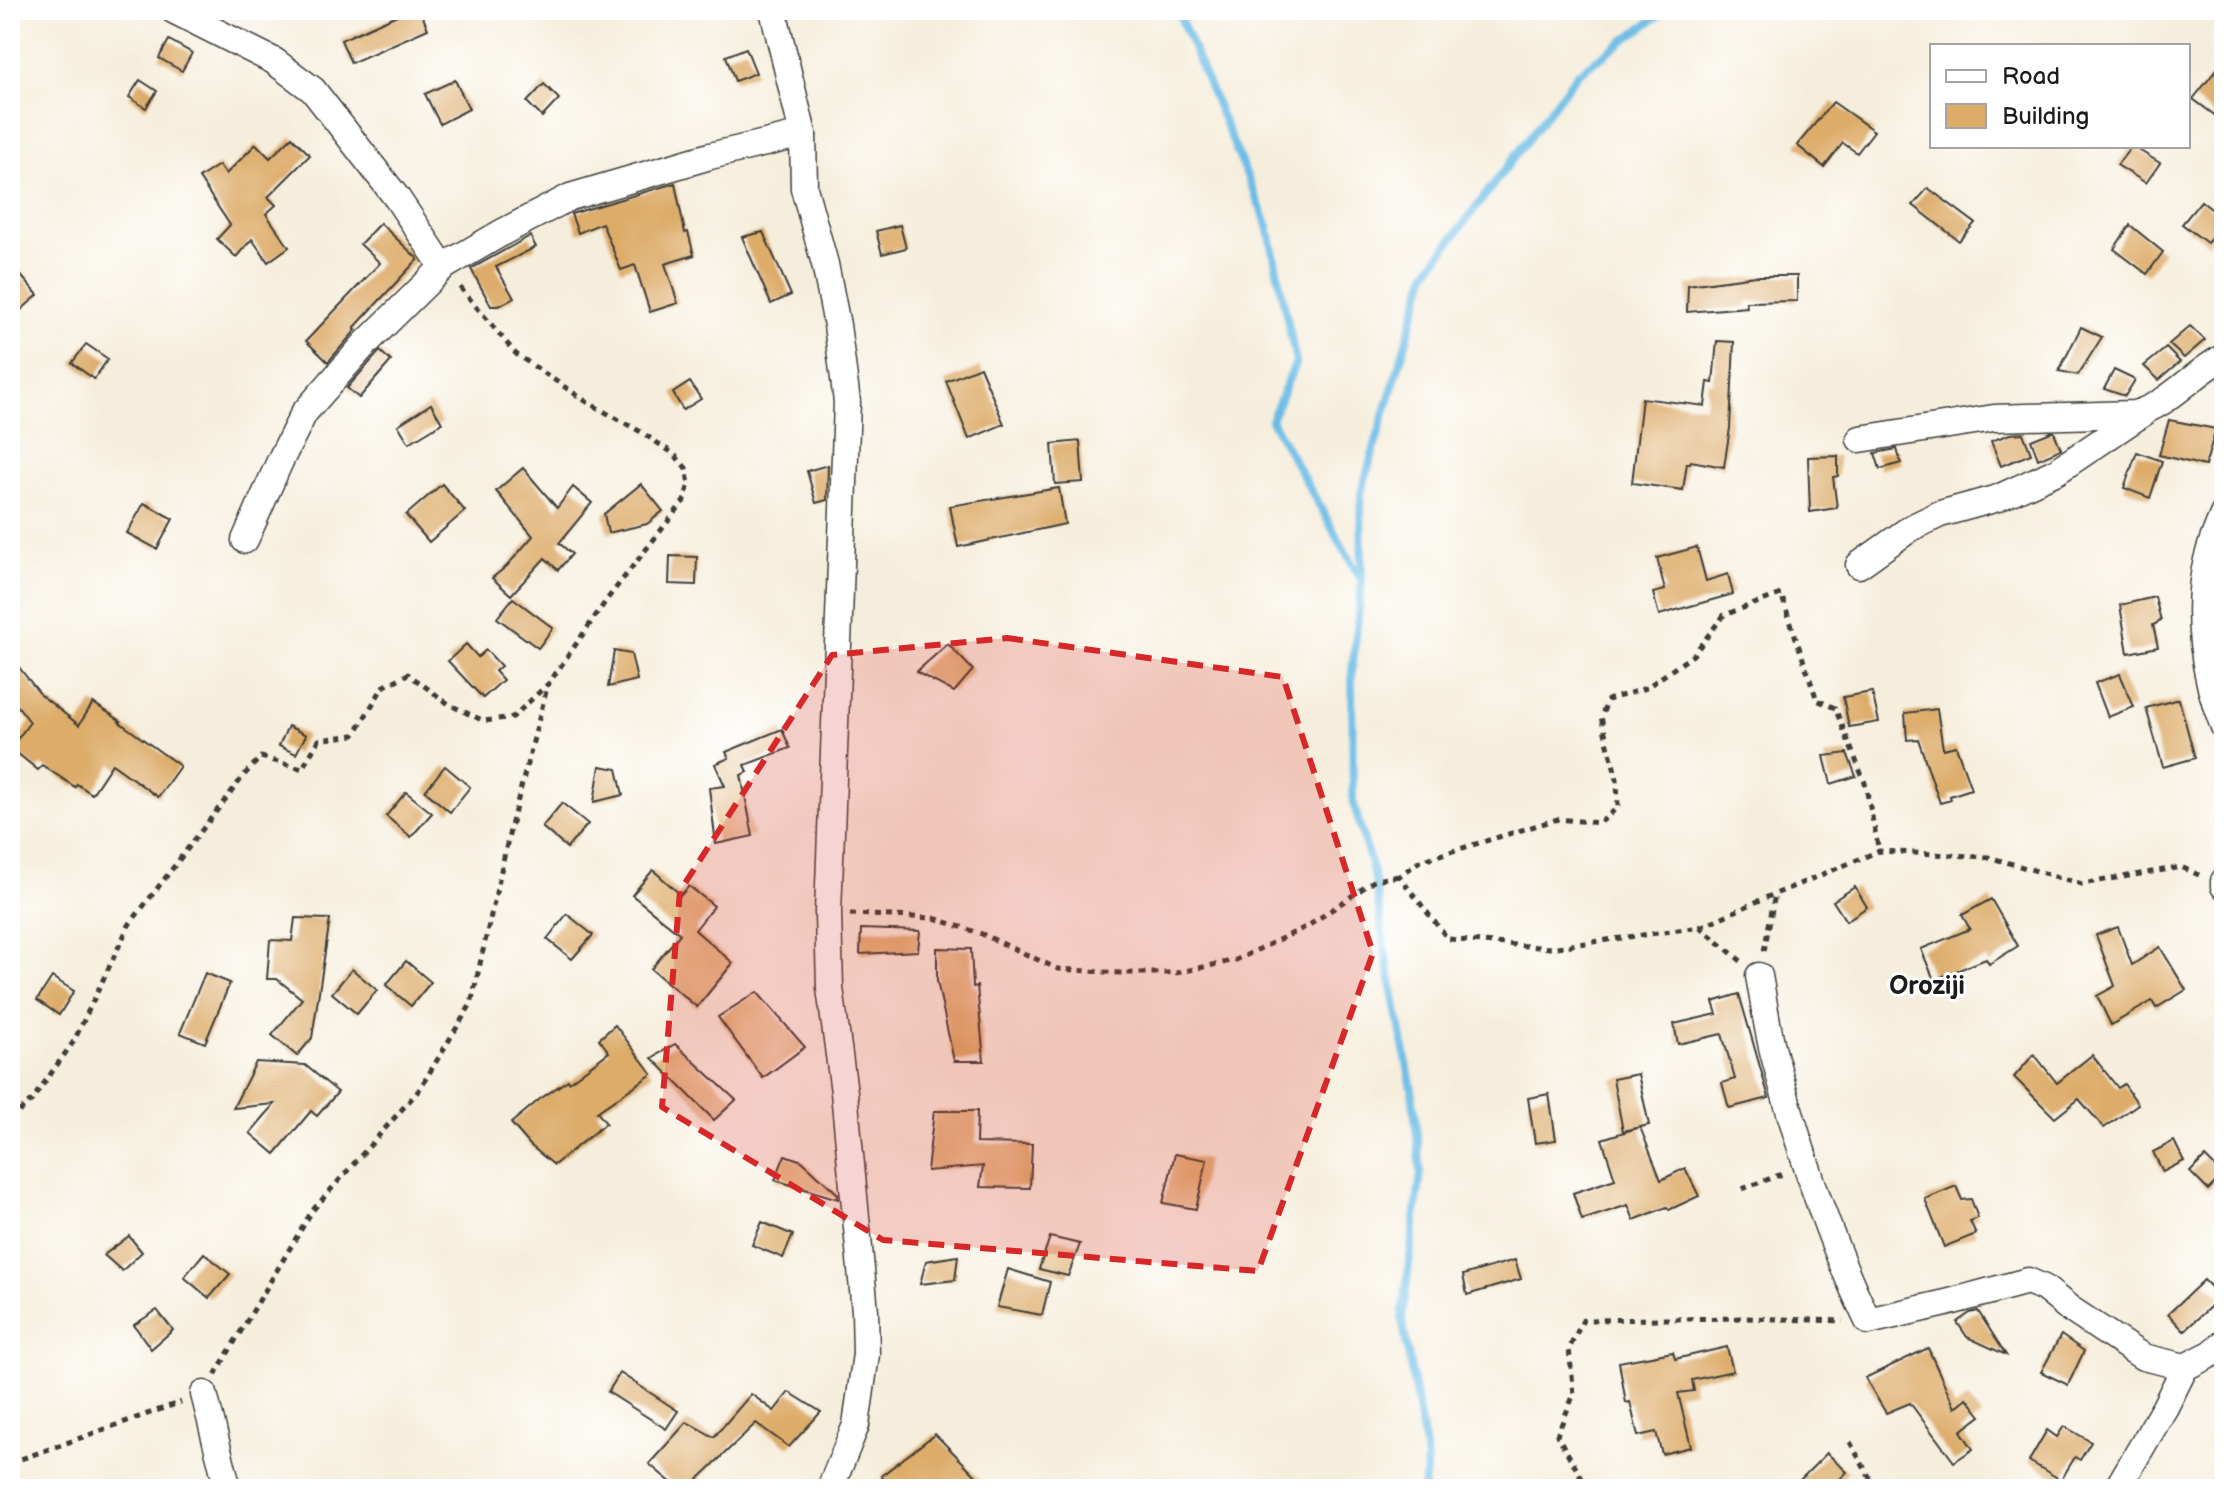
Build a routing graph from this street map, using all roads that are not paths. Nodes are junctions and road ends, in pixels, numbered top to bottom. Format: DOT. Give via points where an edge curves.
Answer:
graph roads {
  1 [pos="173,10"];
  2 [pos="773,10"];
  3 [pos="803,134"];
  4 [pos="443,267"];
  5 [pos="2224,357"];
  6 [pos="2146,411"];
  7 [pos="1860,439"];
  8 [pos="2224,513"];
  9 [pos="245,540"];
  10 [pos="1859,565"];
  11 [pos="2224,727"];
  12 [pos="1759,976"];
  13 [pos="2224,1343"];
  14 [pos="2185,1367"];
  15 [pos="204,1394"];
  16 [pos="228,1489"];
  17 [pos="830,1489"];
  18 [pos="2117,1489"];
  1 -- 4 [label="street" via="274,61 313,90"];
  2 -- 3 [label="street"];
  3 -- 4 [label="street" via="570,197"];
  3 -- 17 [label="street" via="804,188 825,264 847,402 828,913 830,988 866,1354 856,1425"];
  4 -- 9 [label="street" via="304,413"];
  5 -- 6 [label="street"];
  6 -- 7 [label="street" via="1994,418"];
  6 -- 10 [label="street" via="2057,471 1998,498 1940,514"];
  8 -- 11 [label="street" via="2206,561 2202,621 2207,670"];
  12 -- 14 [label="street" via="1773,1052 1805,1166 1868,1321 2028,1281 2143,1357"];
  13 -- 14 [label="street"];
  14 -- 18 [label="street"];
  15 -- 16 [label="street"];
}
